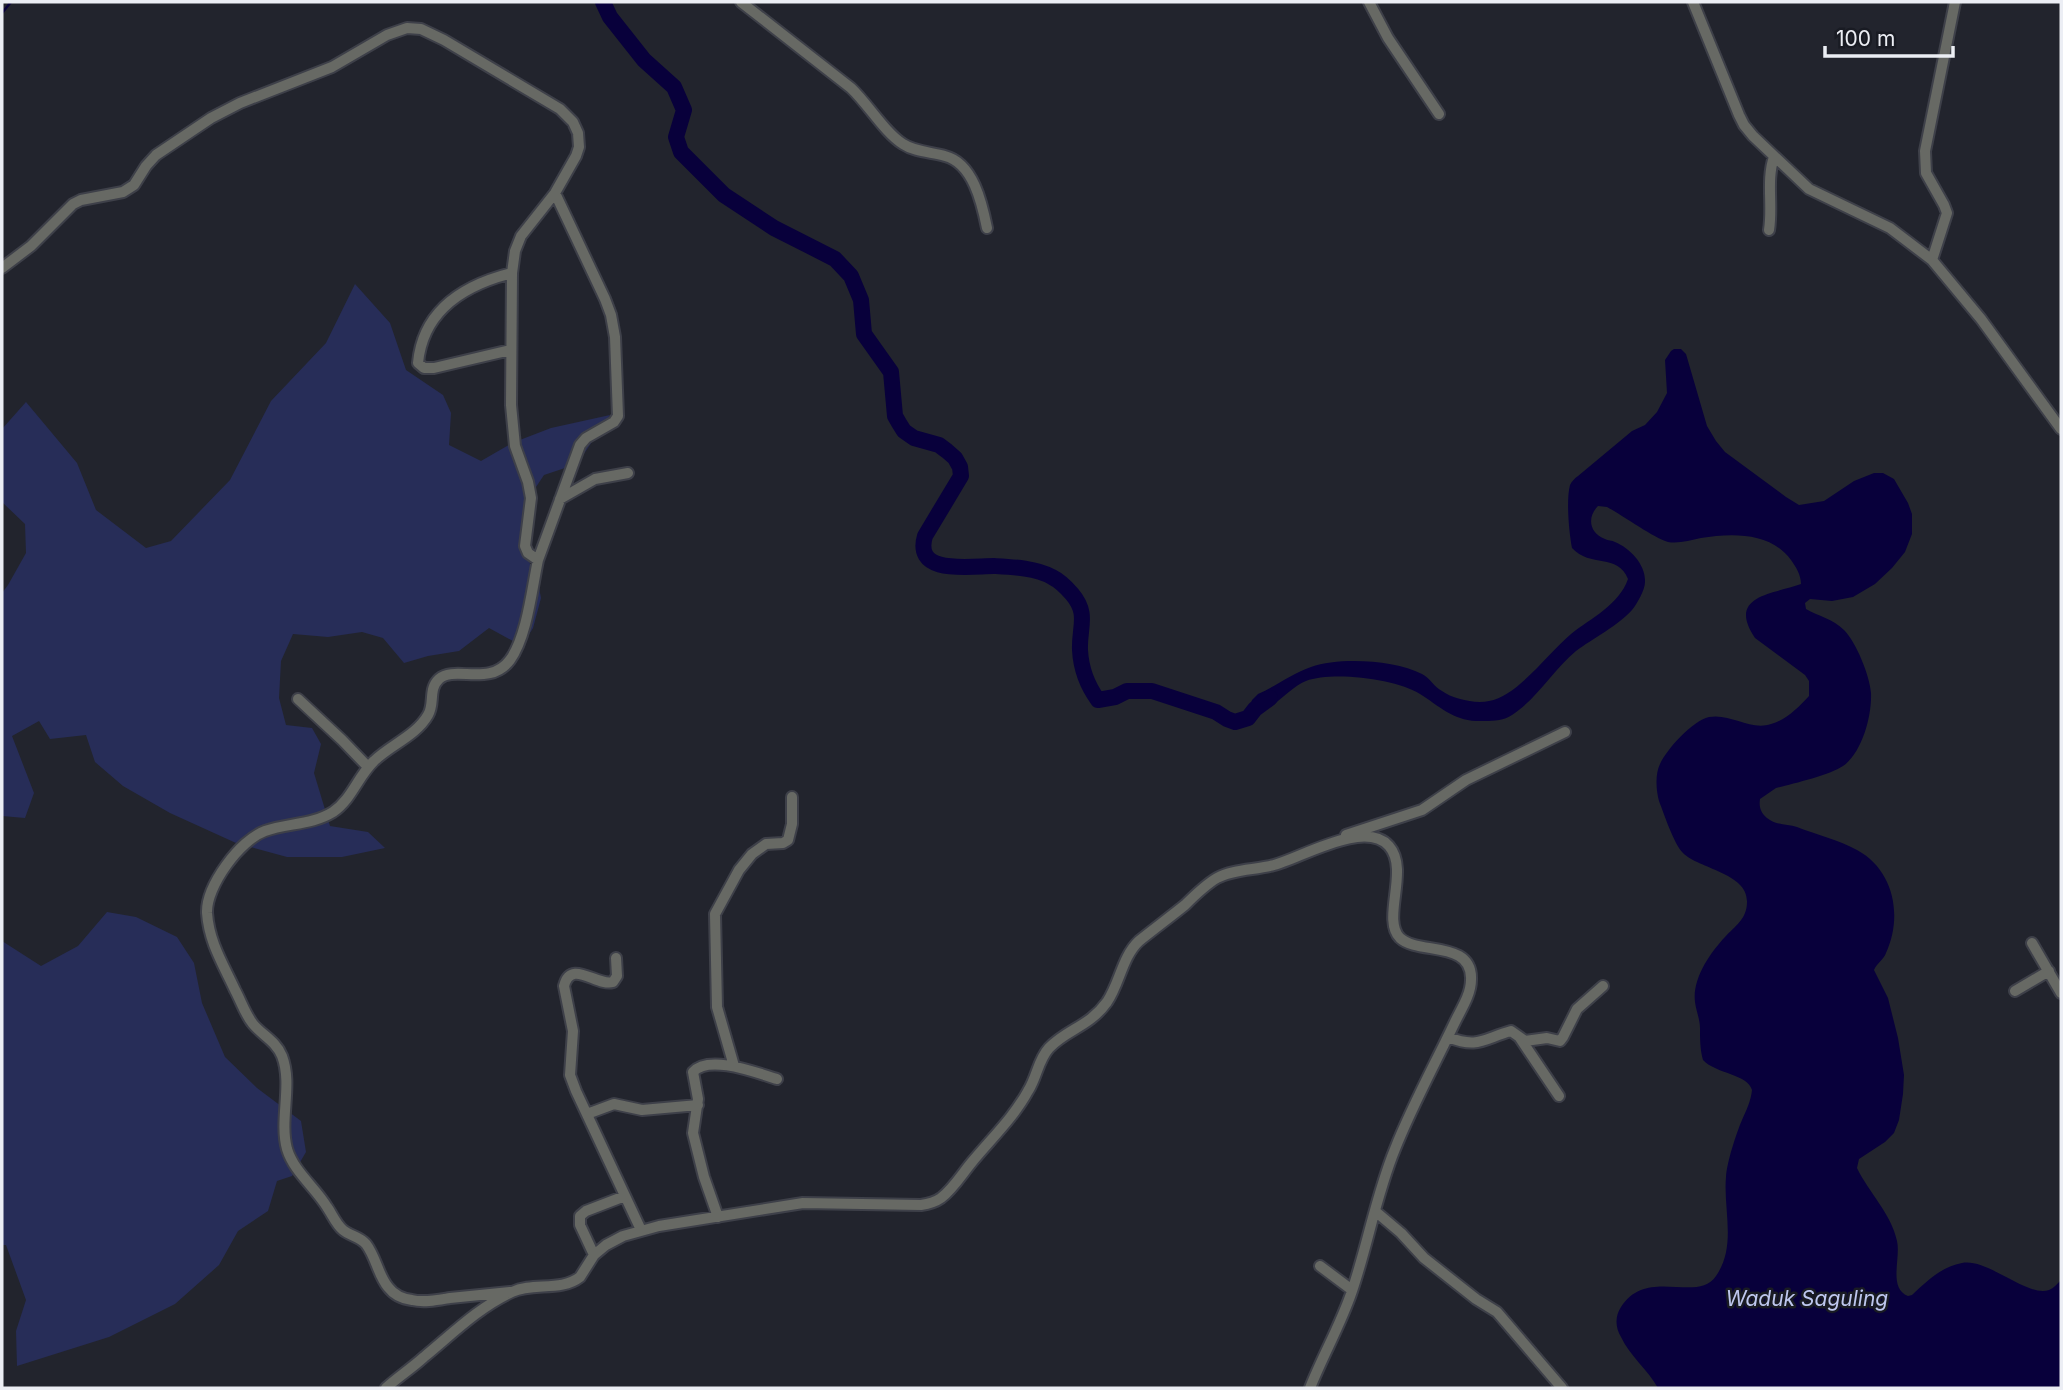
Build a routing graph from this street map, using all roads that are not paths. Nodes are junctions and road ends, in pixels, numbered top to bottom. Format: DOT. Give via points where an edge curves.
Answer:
graph roads {
  1 [pos="741,2"];
  2 [pos="1369,2"];
  3 [pos="1693,2"];
  4 [pos="1955,2"];
  5 [pos="1438,114"];
  6 [pos="1774,157"];
  7 [pos="555,193"];
  8 [pos="986,228"];
  9 [pos="1769,230"];
  10 [pos="1932,260"];
  11 [pos="2,268"];
  12 [pos="512,273"];
  13 [pos="510,350"];
  14 [pos="2061,429"];
  15 [pos="628,473"];
  16 [pos="560,499"];
  17 [pos="538,560"];
  18 [pos="298,699"];
  19 [pos="1565,732"];
  20 [pos="368,767"];
  21 [pos="792,797"];
  22 [pos="1331,843"];
  23 [pos="2032,943"];
  24 [pos="616,958"];
  25 [pos="2049,971"];
  26 [pos="1603,986"];
  27 [pos="2015,990"];
  28 [pos="2061,993"];
  29 [pos="1448,1037"];
  30 [pos="1520,1038"];
  31 [pos="734,1066"];
  32 [pos="777,1079"];
  33 [pos="1559,1096"];
  34 [pos="698,1105"];
  35 [pos="587,1114"];
  36 [pos="625,1196"];
  37 [pos="1375,1211"];
  38 [pos="718,1217"];
  39 [pos="641,1230"];
  40 [pos="594,1255"];
  41 [pos="1320,1266"];
  42 [pos="1353,1290"];
  43 [pos="510,1292"];
  44 [pos="386,1388"];
  45 [pos="1310,1388"];
  46 [pos="1562,1388"];
  1 -- 8 [label="street" via="851,88 900,142 958,163 978,193"];
  2 -- 5 [label="street"];
  3 -- 6 [label="street" via="1742,121"];
  4 -- 10 [label="street" via="1925,151 1926,173 1947,213"];
  6 -- 9 [label="street"];
  6 -- 10 [label="street" via="1809,189 1901,234"];
  7 -- 11 [label="street" via="579,147 569,117 444,40 407,28 314,75 211,118 156,155 129,189 73,204"];
  7 -- 12 [label="street" via="521,236"];
  7 -- 16 [label="street" via="611,315 618,402 615,420 580,445"];
  10 -- 14 [label="street"];
  12 -- 13 [label="street"];
  12 -- 13 [label="street" via="475,285 449,303 425,332 418,363 424,369 434,368"];
  13 -- 17 [label="street" via="515,446 531,498 525,546"];
  15 -- 16 [label="street" via="595,479"];
  16 -- 17 [label="street"];
  17 -- 20 [label="street" via="527,614 510,660 487,674 449,675 439,680 433,687 427,717"];
  18 -- 20 [label="street"];
  19 -- 22 [label="street" via="1466,780 1422,810"];
  20 -- 43 [label="street" via="333,811 262,832 245,844 209,894 211,939 249,1018 281,1055 286,1071 285,1138 292,1161 342,1229 365,1243 388,1287 400,1297 420,1301"];
  21 -- 31 [label="street" via="789,838 764,845 748,859 714,918 717,1007"];
  22 -- 29 [label="street" via="1371,838 1388,845 1397,869 1394,920 1398,935 1412,944 1452,953 1467,966 1471,986"];
  22 -- 38 [label="street" via="1289,860 1218,877 1139,941 1107,1001 1091,1020 1049,1048 1023,1101 939,1200 920,1205 803,1203"];
  23 -- 25 [label="street"];
  24 -- 35 [label="street" via="613,982 601,983 580,974 568,977 564,984 573,1031 570,1075"];
  25 -- 27 [label="street"];
  25 -- 28 [label="street"];
  26 -- 30 [label="street" via="1577,1009 1560,1040"];
  29 -- 30 [label="street" via="1485,1042 1512,1031"];
  29 -- 37 [label="street" via="1394,1150"];
  30 -- 33 [label="street"];
  31 -- 32 [label="street"];
  31 -- 34 [label="street" via="694,1069"];
  34 -- 35 [label="street" via="642,1110 614,1104"];
  34 -- 38 [label="street" via="692,1130"];
  35 -- 36 [label="street"];
  36 -- 39 [label="street"];
  36 -- 40 [label="street" via="580,1216"];
  37 -- 42 [label="street"];
  37 -- 46 [label="street" via="1424,1258 1497,1312"];
  38 -- 39 [label="street"];
  39 -- 40 [label="street"];
  40 -- 43 [label="street" via="573,1282"];
  41 -- 42 [label="street"];
  42 -- 45 [label="street"];
  43 -- 44 [label="street"];
}
